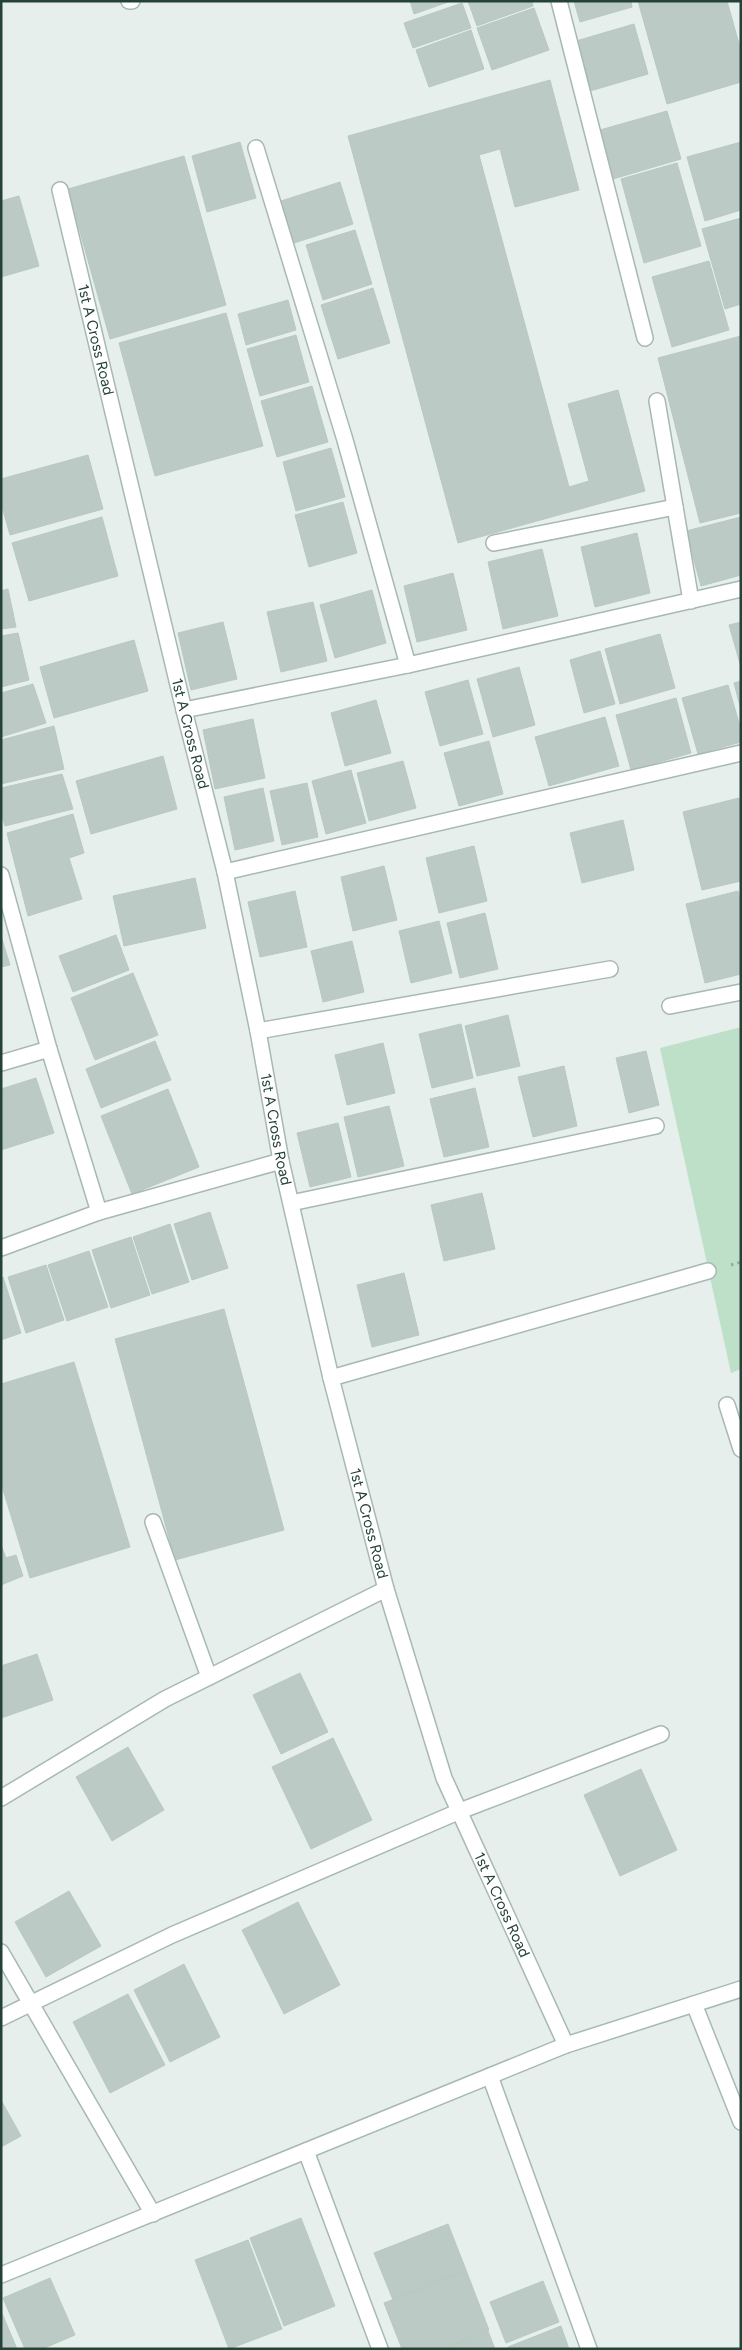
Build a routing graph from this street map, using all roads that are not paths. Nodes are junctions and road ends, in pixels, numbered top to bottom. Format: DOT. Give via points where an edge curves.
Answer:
graph roads {
  1 [pos="559,1"];
  2 [pos="256,148"];
  3 [pos="60,190"];
  4 [pos="645,338"];
  5 [pos="657,401"];
  6 [pos="675,507"];
  7 [pos="494,543"];
  8 [pos="741,589"];
  9 [pos="691,601"];
  10 [pos="408,665"];
  11 [pos="184,710"];
  12 [pos="741,753"];
  13 [pos="225,872"];
  14 [pos="1,875"];
  15 [pos="610,969"];
  16 [pos="741,992"];
  17 [pos="670,1006"];
  18 [pos="258,1031"];
  19 [pos="50,1049"];
  20 [pos="1,1063"];
  21 [pos="656,1126"];
  22 [pos="281,1161"];
  23 [pos="291,1203"];
  24 [pos="99,1212"];
  25 [pos="1,1248"];
  26 [pos="708,1271"];
  27 [pos="331,1378"];
  28 [pos="726,1405"];
  29 [pos="741,1449"];
  30 [pos="153,1522"];
  31 [pos="386,1590"];
  32 [pos="209,1677"];
  33 [pos="661,1734"];
  34 [pos="1,1798"];
  35 [pos="460,1811"];
  36 [pos="1,1952"];
  37 [pos="741,1989"];
  38 [pos="32,2003"];
  39 [pos="694,2004"];
  40 [pos="1,2018"];
  41 [pos="566,2045"];
  42 [pos="490,2076"];
  43 [pos="741,2122"];
  44 [pos="306,2151"];
  45 [pos="153,2214"];
  46 [pos="1,2276"];
  47 [pos="380,2349"];
  48 [pos="589,2349"];
  1 -- 4 [label="street"];
  2 -- 10 [label="street" via="345,440"];
  3 -- 11 [label="street, 1st A Cross Road"];
  5 -- 6 [label="street"];
  6 -- 7 [label="street"];
  6 -- 9 [label="street"];
  8 -- 9 [label="street"];
  9 -- 10 [label="street"];
  10 -- 11 [label="street"];
  11 -- 13 [label="street, 1st A Cross Road"];
  12 -- 13 [label="street"];
  13 -- 18 [label="street, 1st A Cross Road"];
  14 -- 19 [label="street"];
  15 -- 18 [label="street"];
  16 -- 17 [label="street"];
  18 -- 22 [label="street, 1st A Cross Road"];
  19 -- 20 [label="street"];
  19 -- 24 [label="street"];
  21 -- 23 [label="street"];
  22 -- 23 [label="street, 1st A Cross Road"];
  22 -- 24 [label="street"];
  23 -- 27 [label="street, 1st A Cross Road"];
  24 -- 25 [label="street"];
  26 -- 27 [label="street"];
  27 -- 31 [label="street, 1st A Cross Road"];
  28 -- 29 [label="street"];
  30 -- 32 [label="street"];
  31 -- 32 [label="street"];
  31 -- 35 [label="street, 1st A Cross Road" via="444,1778"];
  32 -- 34 [label="street" via="164,1699"];
  33 -- 35 [label="street"];
  35 -- 38 [label="street" via="172,1936"];
  35 -- 41 [label="street, 1st A Cross Road"];
  36 -- 38 [label="street"];
  37 -- 39 [label="street"];
  38 -- 40 [label="street"];
  38 -- 45 [label="street"];
  39 -- 41 [label="street"];
  39 -- 43 [label="street"];
  41 -- 42 [label="street"];
  42 -- 44 [label="street"];
  42 -- 48 [label="street"];
  44 -- 45 [label="street"];
  44 -- 47 [label="street"];
  45 -- 46 [label="street"];
}
